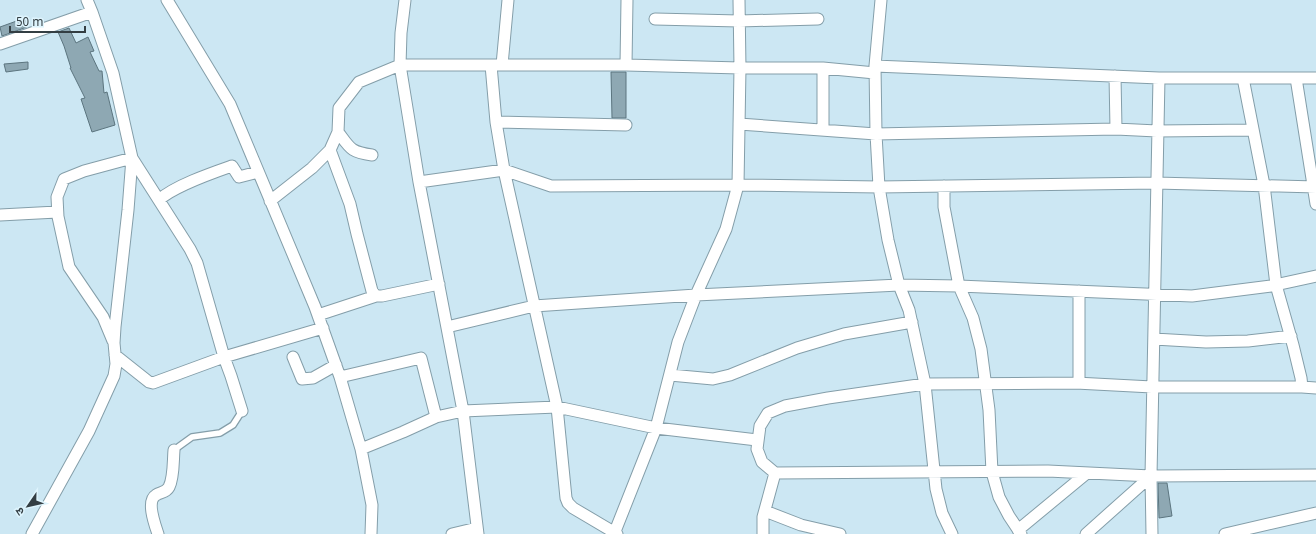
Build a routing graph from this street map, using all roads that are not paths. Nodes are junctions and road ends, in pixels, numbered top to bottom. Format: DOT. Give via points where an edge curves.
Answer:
graph roads {
  1 [pos="87,0"];
  2 [pos="167,0"];
  3 [pos="405,0"];
  4 [pos="508,0"];
  5 [pos="627,0"];
  6 [pos="739,0"];
  7 [pos="881,0"];
  8 [pos="92,12"];
  9 [pos="655,19"];
  10 [pos="818,19"];
  11 [pos="739,21"];
  12 [pos="0,44"];
  13 [pos="400,65"];
  14 [pos="491,65"];
  15 [pos="502,65"];
  16 [pos="626,65"];
  17 [pos="740,68"];
  18 [pos="823,68"];
  19 [pos="875,70"];
  20 [pos="1115,76"];
  21 [pos="1159,78"];
  22 [pos="1243,78"];
  23 [pos="1296,78"];
  24 [pos="1316,78"];
  25 [pos="496,122"];
  26 [pos="739,124"];
  27 [pos="626,125"];
  28 [pos="1116,129"];
  29 [pos="822,130"];
  30 [pos="1253,130"];
  31 [pos="1157,131"];
  32 [pos="338,132"];
  33 [pos="876,134"];
  34 [pos="330,150"];
  35 [pos="372,155"];
  36 [pos="132,158"];
  37 [pos="504,170"];
  38 [pos="258,172"];
  39 [pos="419,182"];
  40 [pos="1156,183"];
  41 [pos="738,185"];
  42 [pos="1264,185"];
  43 [pos="944,186"];
  44 [pos="879,187"];
  45 [pos="1314,187"];
  46 [pos="159,200"];
  47 [pos="270,201"];
  48 [pos="1316,204"];
  49 [pos="0,215"];
  50 [pos="58,217"];
  51 [pos="1316,276"];
  52 [pos="439,284"];
  53 [pos="899,285"];
  54 [pos="1276,285"];
  55 [pos="959,286"];
  56 [pos="1079,291"];
  57 [pos="696,295"];
  58 [pos="1155,295"];
  59 [pos="376,296"];
  60 [pos="534,306"];
  61 [pos="318,315"];
  62 [pos="912,322"];
  63 [pos="447,327"];
  64 [pos="323,328"];
  65 [pos="1291,336"];
  66 [pos="1154,339"];
  67 [pos="114,343"];
  68 [pos="115,355"];
  69 [pos="224,357"];
  70 [pos="293,357"];
  71 [pos="336,365"];
  72 [pos="670,375"];
  73 [pos="340,377"];
  74 [pos="1079,383"];
  75 [pos="925,384"];
  76 [pos="985,384"];
  77 [pos="1152,387"];
  78 [pos="1302,387"];
  79 [pos="1316,388"];
  80 [pos="557,407"];
  81 [pos="242,411"];
  82 [pos="463,411"];
  83 [pos="436,417"];
  84 [pos="656,428"];
  85 [pos="757,440"];
  86 [pos="361,449"];
  87 [pos="174,450"];
  88 [pos="934,472"];
  89 [pos="992,472"];
  90 [pos="775,473"];
  91 [pos="1087,473"];
  92 [pos="1316,475"];
  93 [pos="1151,476"];
  94 [pos="765,511"];
  95 [pos="1316,513"];
  96 [pos="477,531"];
  97 [pos="1019,532"];
  98 [pos="32,534"];
  99 [pos="158,534"];
  100 [pos="371,534"];
  101 [pos="452,534"];
  102 [pos="615,534"];
  103 [pos="763,534"];
  104 [pos="840,534"];
  105 [pos="952,534"];
  106 [pos="1086,534"];
  107 [pos="1152,534"];
  108 [pos="1225,534"];
  1 -- 8 [label="street"];
  2 -- 38 [label="street" via="230,104"];
  3 -- 13 [label="street"];
  4 -- 15 [label="street"];
  5 -- 16 [label="street"];
  6 -- 11 [label="street"];
  7 -- 19 [label="street"];
  8 -- 12 [label="street"];
  8 -- 36 [label="street" via="113,73"];
  9 -- 11 [label="street"];
  10 -- 11 [label="street"];
  11 -- 17 [label="street"];
  13 -- 14 [label="street"];
  13 -- 32 [label="street" via="359,82 339,108"];
  13 -- 39 [label="street"];
  14 -- 15 [label="street"];
  14 -- 25 [label="street"];
  15 -- 16 [label="street"];
  16 -- 17 [label="street"];
  17 -- 18 [label="street"];
  17 -- 26 [label="street"];
  18 -- 19 [label="street"];
  18 -- 29 [label="street"];
  19 -- 20 [label="street"];
  19 -- 33 [label="street"];
  20 -- 21 [label="street"];
  20 -- 28 [label="street"];
  21 -- 22 [label="street"];
  21 -- 31 [label="street"];
  22 -- 23 [label="street"];
  22 -- 30 [label="street"];
  23 -- 24 [label="street"];
  23 -- 45 [label="street"];
  25 -- 27 [label="street"];
  25 -- 37 [label="street"];
  26 -- 29 [label="street"];
  26 -- 41 [label="street"];
  28 -- 31 [label="street"];
  28 -- 33 [label="street"];
  29 -- 33 [label="street"];
  30 -- 31 [label="street"];
  30 -- 42 [label="street"];
  31 -- 40 [label="street"];
  32 -- 34 [label="street"];
  32 -- 35 [label="street" via="349,147 358,153"];
  33 -- 44 [label="street"];
  34 -- 47 [label="street" via="312,168"];
  34 -- 59 [label="street" via="350,204 372,291"];
  36 -- 46 [label="street"];
  36 -- 50 [label="street" via="64,179 57,197"];
  36 -- 67 [label="street"];
  37 -- 39 [label="street"];
  37 -- 41 [label="street" via="551,186"];
  37 -- 60 [label="street"];
  38 -- 46 [label="street" via="239,177 232,166 165,194"];
  38 -- 47 [label="street"];
  39 -- 52 [label="street"];
  40 -- 42 [label="street"];
  40 -- 43 [label="street"];
  40 -- 58 [label="street"];
  41 -- 44 [label="street"];
  41 -- 57 [label="street" via="726,229"];
  42 -- 45 [label="street"];
  42 -- 54 [label="street"];
  43 -- 44 [label="street"];
  43 -- 55 [label="street" via="944,207"];
  44 -- 53 [label="street"];
  45 -- 48 [label="street"];
  46 -- 69 [label="street" via="197,263"];
  47 -- 61 [label="street"];
  49 -- 50 [label="street" via="57,212"];
  50 -- 67 [label="street" via="69,267 103,317"];
  51 -- 54 [label="street"];
  52 -- 59 [label="street"];
  52 -- 63 [label="street"];
  53 -- 55 [label="street"];
  53 -- 57 [label="street"];
  53 -- 62 [label="street"];
  54 -- 58 [label="street" via="1192,296"];
  54 -- 65 [label="street"];
  55 -- 56 [label="street"];
  55 -- 76 [label="street" via="981,348"];
  56 -- 58 [label="street"];
  56 -- 74 [label="street"];
  57 -- 60 [label="street"];
  57 -- 72 [label="street" via="678,342"];
  58 -- 66 [label="street"];
  59 -- 61 [label="street"];
  60 -- 63 [label="street"];
  60 -- 80 [label="street"];
  61 -- 64 [label="street"];
  62 -- 72 [label="street" via="844,334 797,348 724,377 713,379"];
  62 -- 75 [label="street"];
  63 -- 82 [label="street"];
  64 -- 69 [label="street"];
  64 -- 71 [label="street"];
  65 -- 66 [label="street" via="1234,342"];
  65 -- 78 [label="street"];
  66 -- 77 [label="street"];
  67 -- 68 [label="street"];
  68 -- 69 [label="street" via="149,382 154,383"];
  68 -- 98 [label="street" via="114,376 89,431"];
  69 -- 81 [label="street"];
  70 -- 71 [label="street" via="302,379 313,378"];
  71 -- 73 [label="street"];
  72 -- 84 [label="street"];
  73 -- 83 [label="street" via="421,358"];
  73 -- 86 [label="street"];
  74 -- 76 [label="street"];
  74 -- 77 [label="street"];
  75 -- 76 [label="street"];
  75 -- 85 [label="street" via="785,406 768,414 760,426"];
  75 -- 88 [label="street"];
  76 -- 89 [label="street"];
  77 -- 78 [label="street"];
  77 -- 93 [label="street"];
  78 -- 79 [label="street"];
  80 -- 82 [label="street"];
  80 -- 84 [label="street"];
  80 -- 102 [label="street" via="568,503"];
  81 -- 87 [label="lane" via="233,426 220,433 192,437"];
  82 -- 83 [label="street"];
  82 -- 96 [label="street"];
  83 -- 86 [label="street"];
  84 -- 85 [label="street"];
  84 -- 102 [label="street"];
  85 -- 90 [label="street" via="762,462"];
  86 -- 100 [label="street" via="372,505"];
  87 -- 99 [label="street" via="170,486 151,501"];
  88 -- 89 [label="street"];
  88 -- 90 [label="street"];
  88 -- 105 [label="street" via="942,513"];
  89 -- 91 [label="street"];
  89 -- 97 [label="street" via="999,497"];
  90 -- 94 [label="street"];
  91 -- 93 [label="street"];
  91 -- 97 [label="street"];
  92 -- 93 [label="street"];
  93 -- 106 [label="street"];
  93 -- 107 [label="street"];
  94 -- 103 [label="street"];
  94 -- 104 [label="street" via="801,525"];
  95 -- 108 [label="street"];
  96 -- 101 [label="street"];
}
